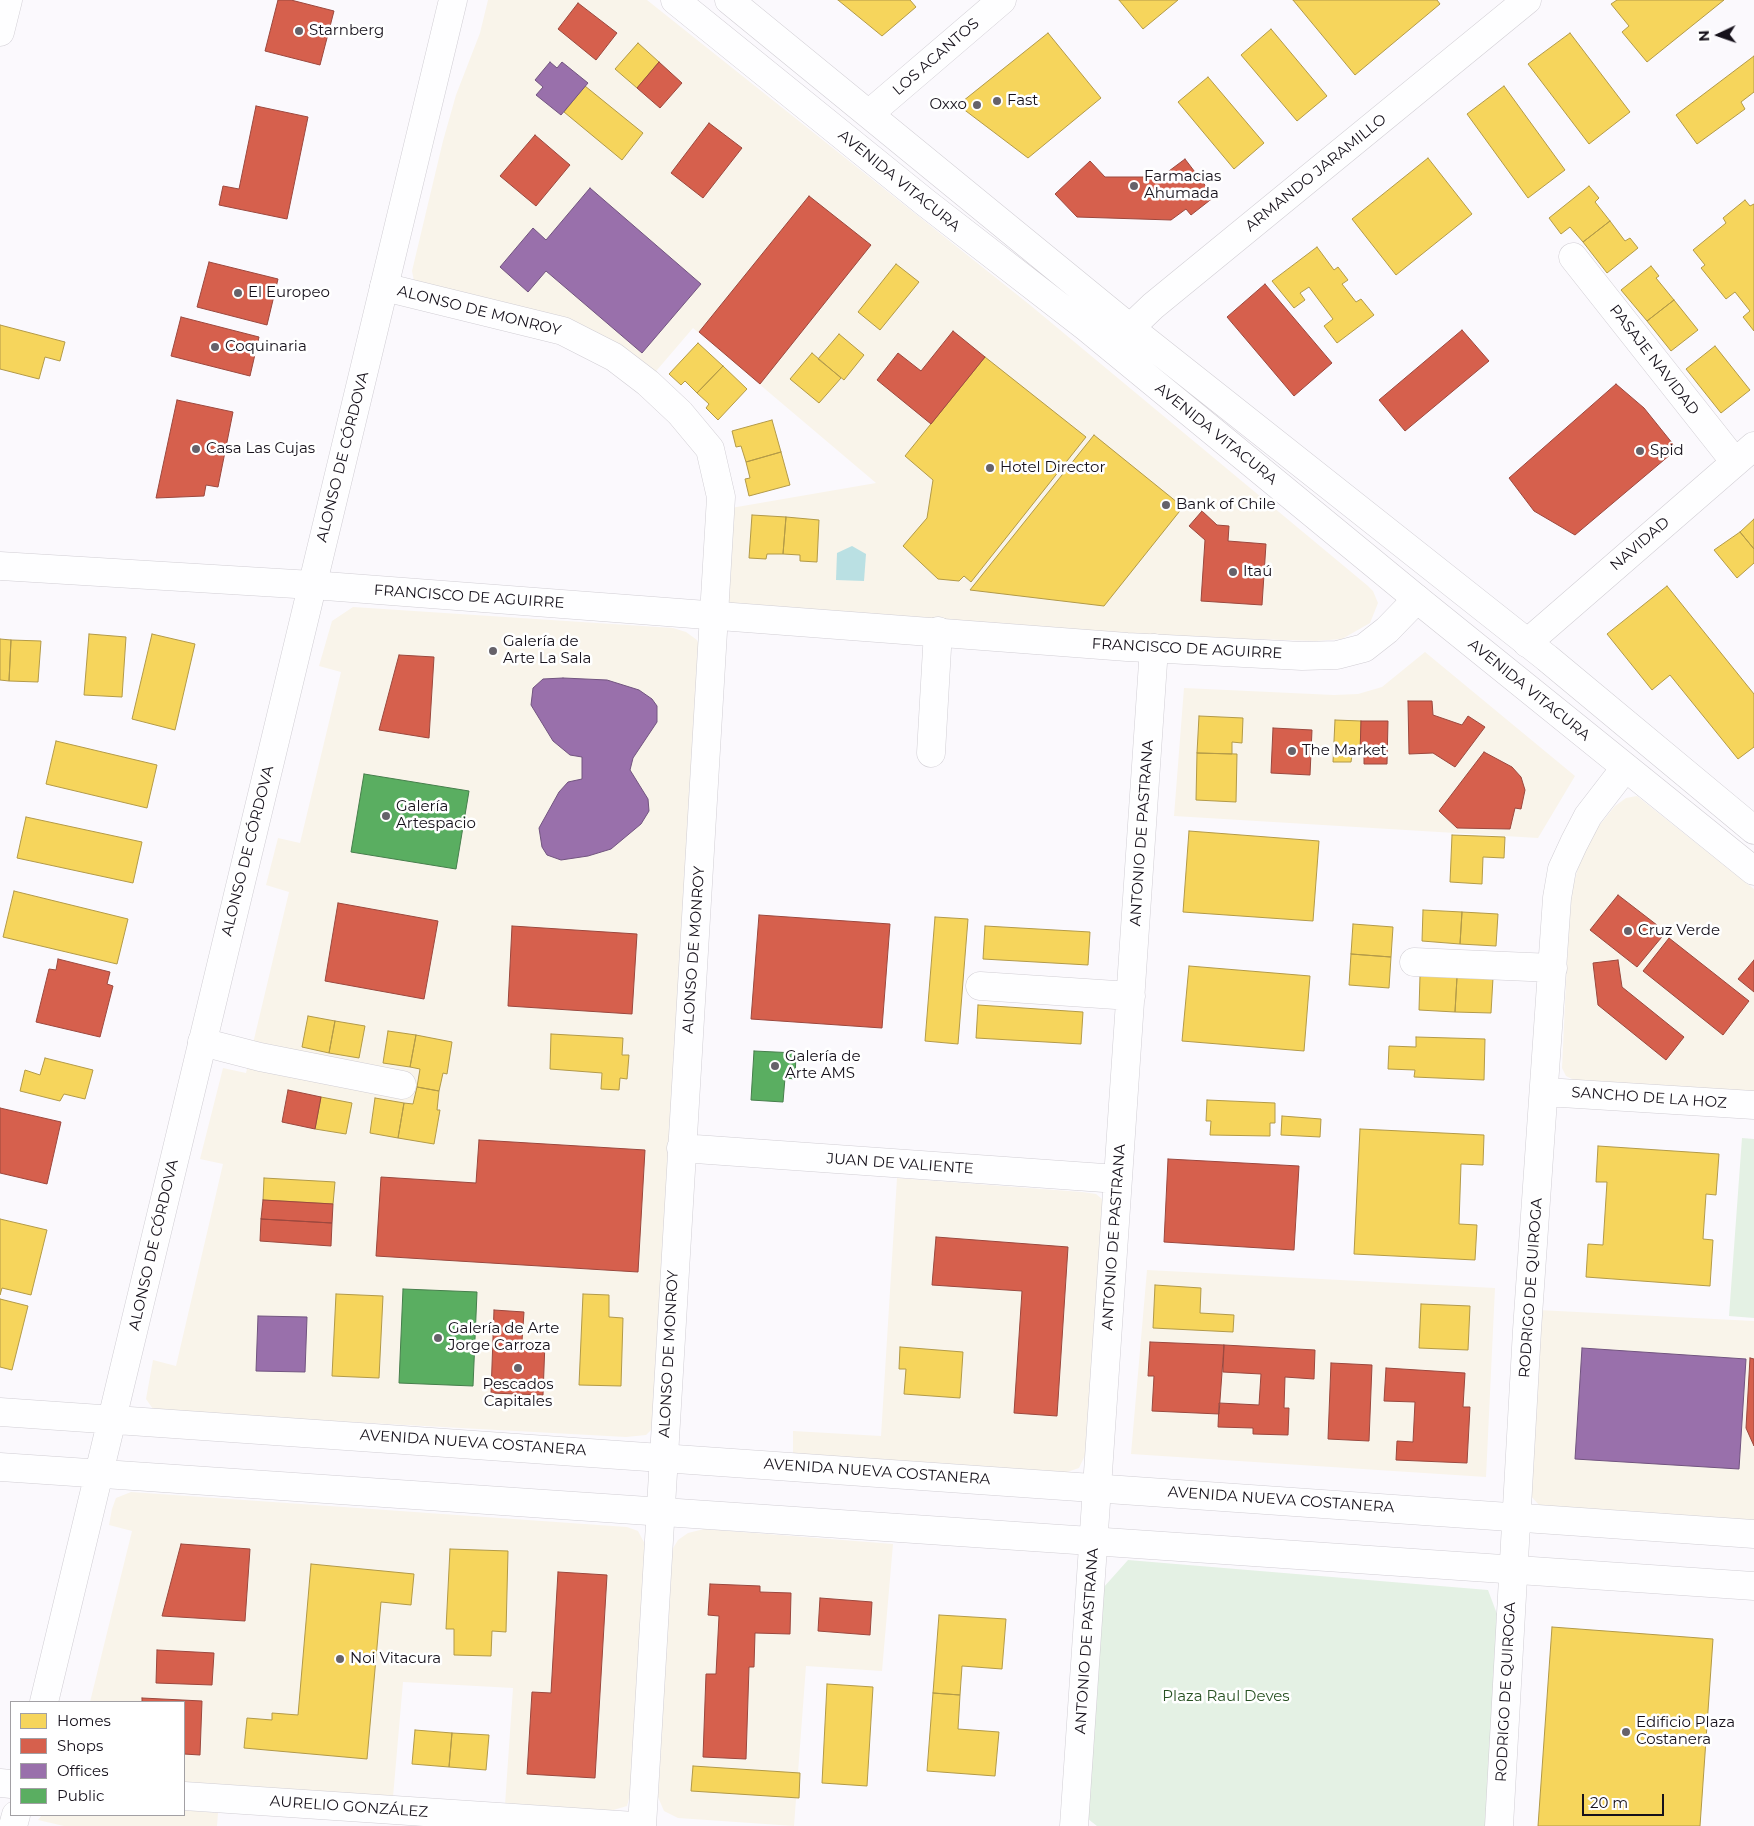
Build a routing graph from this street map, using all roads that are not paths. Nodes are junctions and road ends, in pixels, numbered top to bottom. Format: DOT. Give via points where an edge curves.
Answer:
graph roads {
  1 [pos="8,0"];
  2 [pos="453,0"];
  3 [pos="675,0"];
  4 [pos="729,0"];
  5 [pos="1002,0"];
  6 [pos="1527,0"];
  7 [pos="0,32"];
  8 [pos="870,114"];
  9 [pos="1573,257"];
  10 [pos="384,287"];
  11 [pos="1130,328"];
  12 [pos="1121,357"];
  13 [pos="1745,454"];
  14 [pos="0,566"];
  15 [pos="312,585"];
  16 [pos="1416,599"];
  17 [pos="716,615"];
  18 [pos="938,631"];
  19 [pos="1472,643"];
  20 [pos="1527,643"];
  21 [pos="1154,648"];
  22 [pos="931,753"];
  23 [pos="1625,768"];
  24 [pos="1754,830"];
  25 [pos="1754,871"];
  26 [pos="1414,962"];
  27 [pos="1553,968"];
  28 [pos="980,986"];
  29 [pos="1131,996"];
  30 [pos="202,1042"];
  31 [pos="402,1085"];
  32 [pos="1545,1092"];
  33 [pos="1754,1105"];
  34 [pos="681,1148"];
  35 [pos="1118,1179"];
  36 [pos="0,1412"];
  37 [pos="113,1418"];
  38 [pos="663,1457"];
  39 [pos="0,1468"];
  40 [pos="100,1474"];
  41 [pos="1098,1487"];
  42 [pos="659,1512"];
  43 [pos="1516,1517"];
  44 [pos="1754,1534"];
  45 [pos="1094,1542"];
  46 [pos="1513,1570"];
  47 [pos="1754,1586"];
  48 [pos="44,1701"];
  49 [pos="185,1796"];
  50 [pos="634,1826"];
  51 [pos="642,1826"];
  52 [pos="1074,1826"];
  53 [pos="1499,1826"];
  1 -- 7 [label="street"];
  2 -- 10 [label="street, ALONSO DE CÓRDOVA"];
  3 -- 12 [label="street, AVENIDA VITACURA"];
  4 -- 8 [label="street, AVENIDA VITACURA"];
  5 -- 8 [label="street, LOS ACANTOS"];
  6 -- 11 [label="street, ARMANDO JARAMILLO"];
  8 -- 11 [label="street, AVENIDA VITACURA"];
  9 -- 13 [label="street, PASAJE NAVIDAD"];
  10 -- 15 [label="street, ALONSO DE CÓRDOVA"];
  10 -- 17 [label="street, ALONSO DE MONROY" via="563,331 614,357 680,413 710,448 721,497"];
  11 -- 12 [label="street, ARMANDO JARAMILLO" via="1123,342"];
  11 -- 20 [label="street, AVENIDA VITACURA"];
  12 -- 16 [label="street, AVENIDA VITACURA"];
  13 -- 20 [label="street, NAVIDAD"];
  14 -- 15 [label="street, FRANCISCO DE AGUIRRE"];
  15 -- 17 [label="street, FRANCISCO DE AGUIRRE"];
  15 -- 30 [label="street, ALONSO DE CÓRDOVA"];
  16 -- 19 [label="street, AVENIDA VITACURA"];
  16 -- 21 [label="street, FRANCISCO DE AGUIRRE" via="1387,630 1364,648 1337,655"];
  17 -- 18 [label="street, FRANCISCO DE AGUIRRE"];
  17 -- 34 [label="street, ALONSO DE MONROY"];
  18 -- 21 [label="street, FRANCISCO DE AGUIRRE"];
  18 -- 22 [label="street"];
  19 -- 20 [label="street" via="1500,650"];
  19 -- 23 [label="street, AVENIDA VITACURA"];
  20 -- 24 [label="street, AVENIDA VITACURA"];
  21 -- 29 [label="street, ANTONIO DE PASTRANA"];
  23 -- 25 [label="street, AVENIDA VITACURA"];
  23 -- 27 [label="street, RODRIGO DE QUIROGA" via="1588,816 1562,870"];
  26 -- 27 [label="street"];
  27 -- 32 [label="street, RODRIGO DE QUIROGA"];
  28 -- 29 [label="street"];
  29 -- 35 [label="street, ANTONIO DE PASTRANA"];
  30 -- 31 [label="street"];
  30 -- 37 [label="street, ALONSO DE CÓRDOVA"];
  32 -- 33 [label="street, SANCHO DE LA HOZ"];
  32 -- 43 [label="street, RODRIGO DE QUIROGA"];
  34 -- 35 [label="street, JUAN DE VALIENTE"];
  34 -- 38 [label="street, ALONSO DE MONROY"];
  35 -- 41 [label="street, ANTONIO DE PASTRANA"];
  36 -- 37 [label="street, AVENIDA NUEVA COSTANERA"];
  37 -- 38 [label="street, AVENIDA NUEVA COSTANERA"];
  37 -- 40 [label="street, ALONSO DE CÓRDOVA"];
  38 -- 41 [label="street, AVENIDA NUEVA COSTANERA"];
  38 -- 42 [label="street, ALONSO DE MONROY"];
  39 -- 40 [label="street"];
  40 -- 42 [label="street"];
  40 -- 48 [label="street, ALONSO DE CÓRDOVA"];
  41 -- 43 [label="street, AVENIDA NUEVA COSTANERA"];
  41 -- 45 [label="street, ANTONIO DE PASTRANA"];
  42 -- 45 [label="street"];
  42 -- 51 [label="street, ALONSO DE MONROY"];
  43 -- 44 [label="street, AVENIDA NUEVA COSTANERA"];
  43 -- 46 [label="street, RODRIGO DE QUIROGA"];
  45 -- 46 [label="street"];
  45 -- 52 [label="street, ANTONIO DE PASTRANA"];
  46 -- 47 [label="street"];
  46 -- 53 [label="street, RODRIGO DE QUIROGA"];
  49 -- 50 [label="street, AURELIO GONZÁLEZ"];
}
